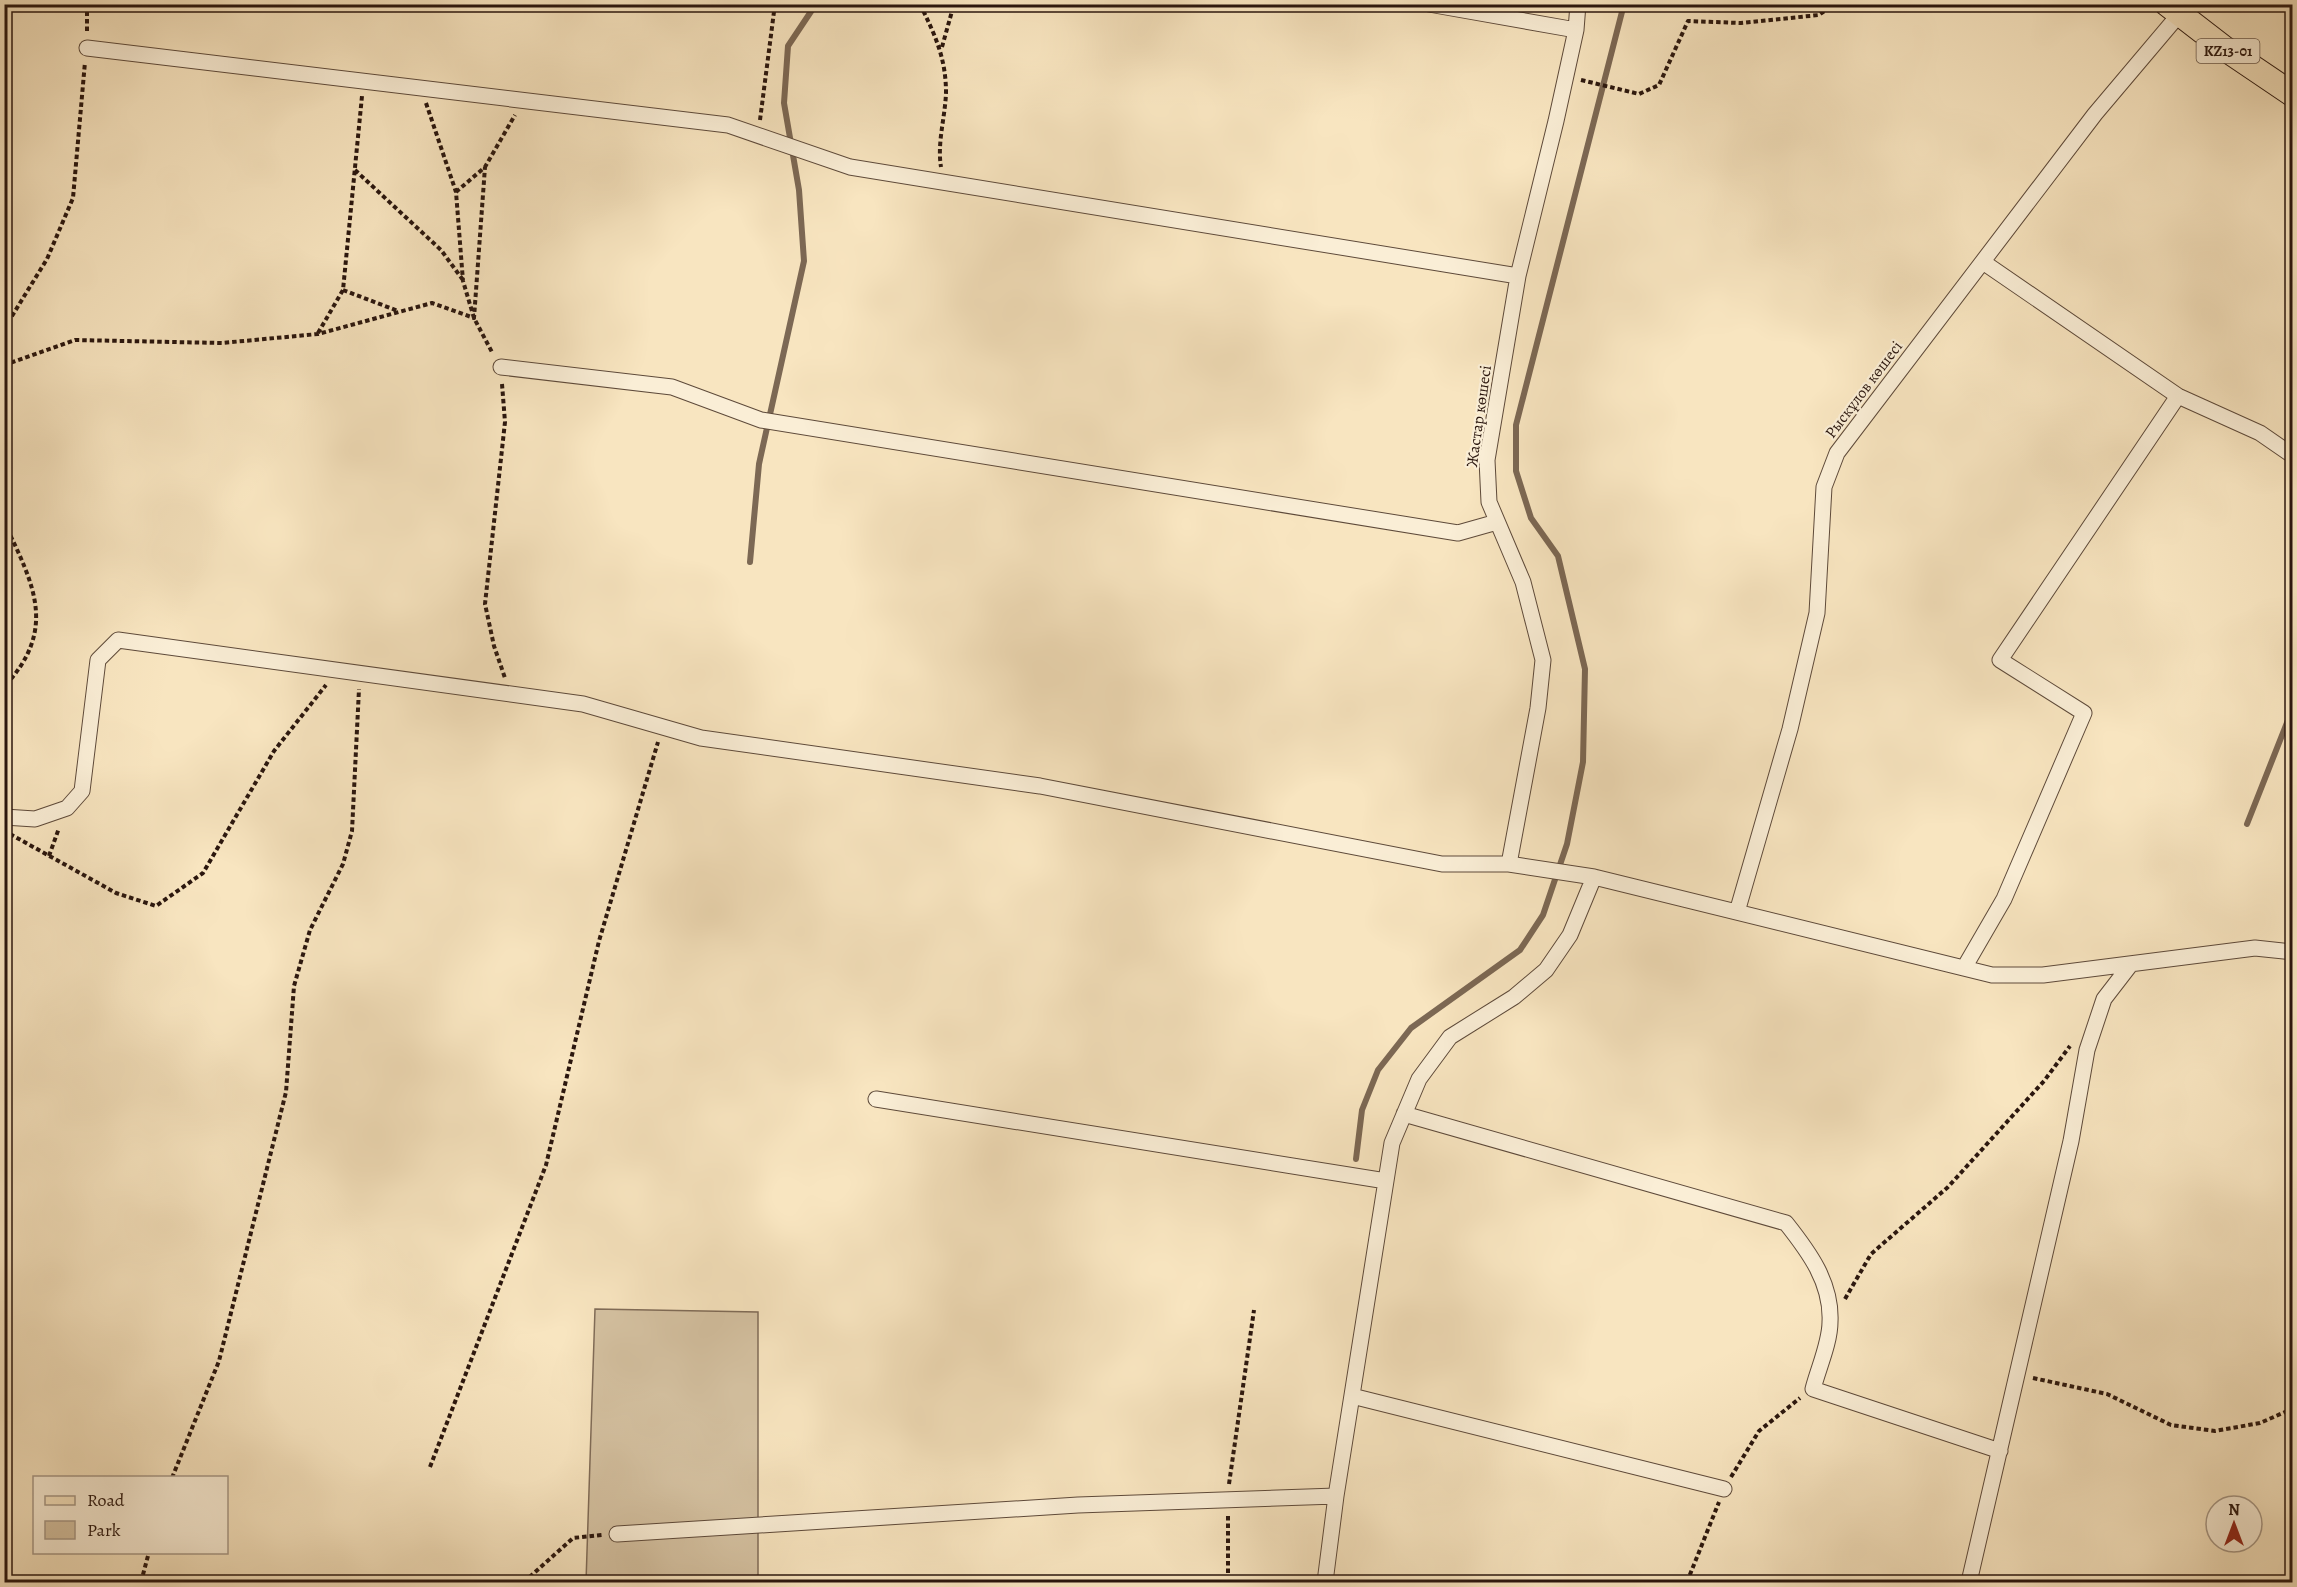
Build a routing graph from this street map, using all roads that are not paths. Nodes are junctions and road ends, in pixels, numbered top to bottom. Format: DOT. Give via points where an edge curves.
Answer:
graph roads {
  1 [pos="1429,4"];
  2 [pos="1578,4"];
  3 [pos="2178,8"];
  4 [pos="1576,30"];
  5 [pos="87,48"];
  6 [pos="2292,94"];
  7 [pos="1983,262"];
  8 [pos="1518,276"];
  9 [pos="501,367"];
  10 [pos="2178,396"];
  11 [pos="2289,453"];
  12 [pos="1497,522"];
  13 [pos="4,817"];
  14 [pos="1509,864"];
  15 [pos="1594,877"];
  16 [pos="1737,912"];
  17 [pos="2292,952"];
  18 [pos="2131,964"];
  19 [pos="1964,968"];
  20 [pos="876,1099"];
  21 [pos="1404,1114"];
  22 [pos="1386,1181"];
  23 [pos="1352,1396"];
  24 [pos="2000,1451"];
  25 [pos="1724,1489"];
  26 [pos="1336,1496"];
  27 [pos="617,1534"];
  28 [pos="1326,1582"];
  29 [pos="1969,1582"];
  1 -- 4 [label="street"];
  2 -- 4 [label="street, Жастар көшесі"];
  3 -- 6 [label="main road, KZ13-01"];
  3 -- 7 [label="street, Рыскұлов көшесі"];
  4 -- 8 [label="street, Жастар көшесі"];
  5 -- 8 [label="street" via="728,125 850,167"];
  7 -- 10 [label="street"];
  7 -- 16 [label="street, Рыскұлов көшесі" via="1837,453 1824,487 1817,613 1790,729"];
  8 -- 12 [label="street, Жастар көшесі" via="1487,460 1489,502"];
  9 -- 12 [label="street" via="672,387 761,420 1446,532 1458,533"];
  10 -- 11 [label="street" via="2260,434"];
  10 -- 19 [label="street" via="2000,660 2084,713 2004,899"];
  12 -- 14 [label="street, Жастар көшесі" via="1523,582 1543,660"];
  13 -- 14 [label="street" via="35,819 67,808 82,791 98,660 118,640 583,704 701,738 1040,786 1442,864"];
  14 -- 15 [label="street"];
  15 -- 16 [label="street"];
  15 -- 21 [label="street" via="1570,935 1545,970 1514,997 1450,1037 1419,1079"];
  16 -- 19 [label="street"];
  17 -- 18 [label="street" via="2255,948"];
  18 -- 19 [label="street" via="2043,975 1992,975"];
  18 -- 24 [label="street" via="2104,999 2086,1050 2071,1141"];
  20 -- 22 [label="street"];
  21 -- 22 [label="street" via="1392,1143"];
  21 -- 24 [label="street" via="1786,1223 1806,1248 1826,1285 1831,1323 1813,1389"];
  22 -- 23 [label="street"];
  23 -- 25 [label="street"];
  23 -- 26 [label="street"];
  24 -- 29 [label="street"];
  26 -- 27 [label="street" via="1078,1505"];
  26 -- 28 [label="street"];
}
